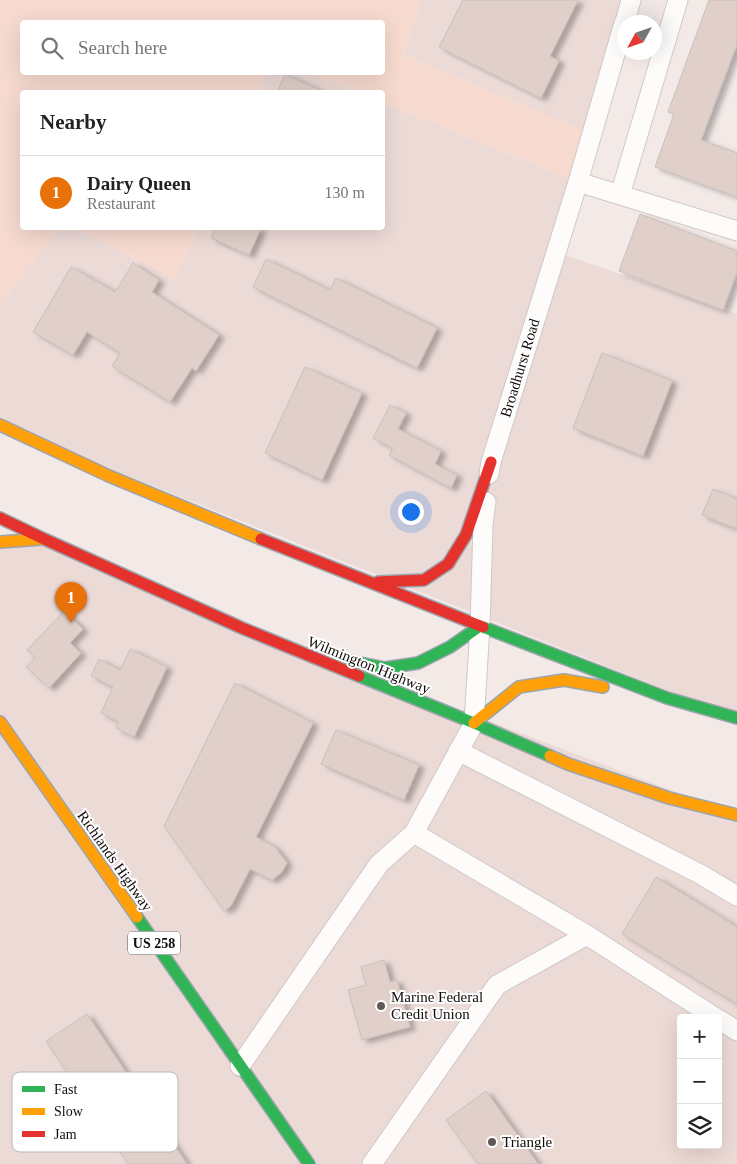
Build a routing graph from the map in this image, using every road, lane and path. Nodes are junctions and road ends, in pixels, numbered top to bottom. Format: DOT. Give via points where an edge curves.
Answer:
graph roads {
  1 [pos="631,0"];
  2 [pos="678,0"];
  3 [pos="627,15"];
  4 [pos="617,50"];
  5 [pos="578,182"];
  6 [pos="620,195"];
  7 [pos="737,231"];
  8 [pos="2,427"];
  9 [pos="491,462"];
  10 [pos="0,518"];
  11 [pos="44,539"];
  12 [pos="0,542"];
  13 [pos="369,582"];
  14 [pos="480,626"];
  15 [pos="291,649"];
  16 [pos="667,698"];
  17 [pos="737,718"];
  18 [pos="0,722"];
  19 [pos="474,723"];
  20 [pos="458,751"];
  21 [pos="737,816"];
  22 [pos="414,834"];
  23 [pos="737,896"];
  24 [pos="587,935"];
  25 [pos="711,1014"];
  26 [pos="722,1021"];
  27 [pos="737,1031"];
  28 [pos="240,1066"];
  29 [pos="309,1164"];
  30 [pos="372,1164"];
  1 -- 3 [label="street, Broadhurst Road"];
  2 -- 6 [label="street"];
  4 -- 5 [label="street, Broadhurst Road"];
  5 -- 6 [label="street"];
  5 -- 9 [label="street, Broadhurst Road"];
  6 -- 7 [label="street"];
  8 -- 13 [label="main road" via="109,476"];
  9 -- 13 [label="main road" via="466,536 448,564 424,580"];
  9 -- 14 [label="street, Broadhurst Road" via="483,525"];
  10 -- 11 [label="main road, Wilmington Highway"];
  11 -- 12 [label="main road"];
  11 -- 15 [label="main road, Wilmington Highway"];
  13 -- 14 [label="main road"];
  14 -- 15 [label="main road" via="450,647 418,663 385,668"];
  14 -- 16 [label="main road"];
  14 -- 19 [label="street, Broadhurst Road"];
  15 -- 19 [label="main road, Wilmington Highway"];
  16 -- 17 [label="main road"];
  16 -- 19 [label="main road" via="564,680 519,687"];
  18 -- 28 [label="main road, Richlands Highway / US 258"];
  19 -- 20 [label="street"];
  19 -- 21 [label="main road, Wilmington Highway" via="568,764 669,798"];
  20 -- 22 [label="street"];
  20 -- 23 [label="street"];
  22 -- 24 [label="street"];
  22 -- 28 [label="street" via="380,864"];
  24 -- 25 [label="street"];
  24 -- 30 [label="street" via="497,985"];
  26 -- 27 [label="street"];
  28 -- 29 [label="main road, Richlands Highway / US 258"];
}
